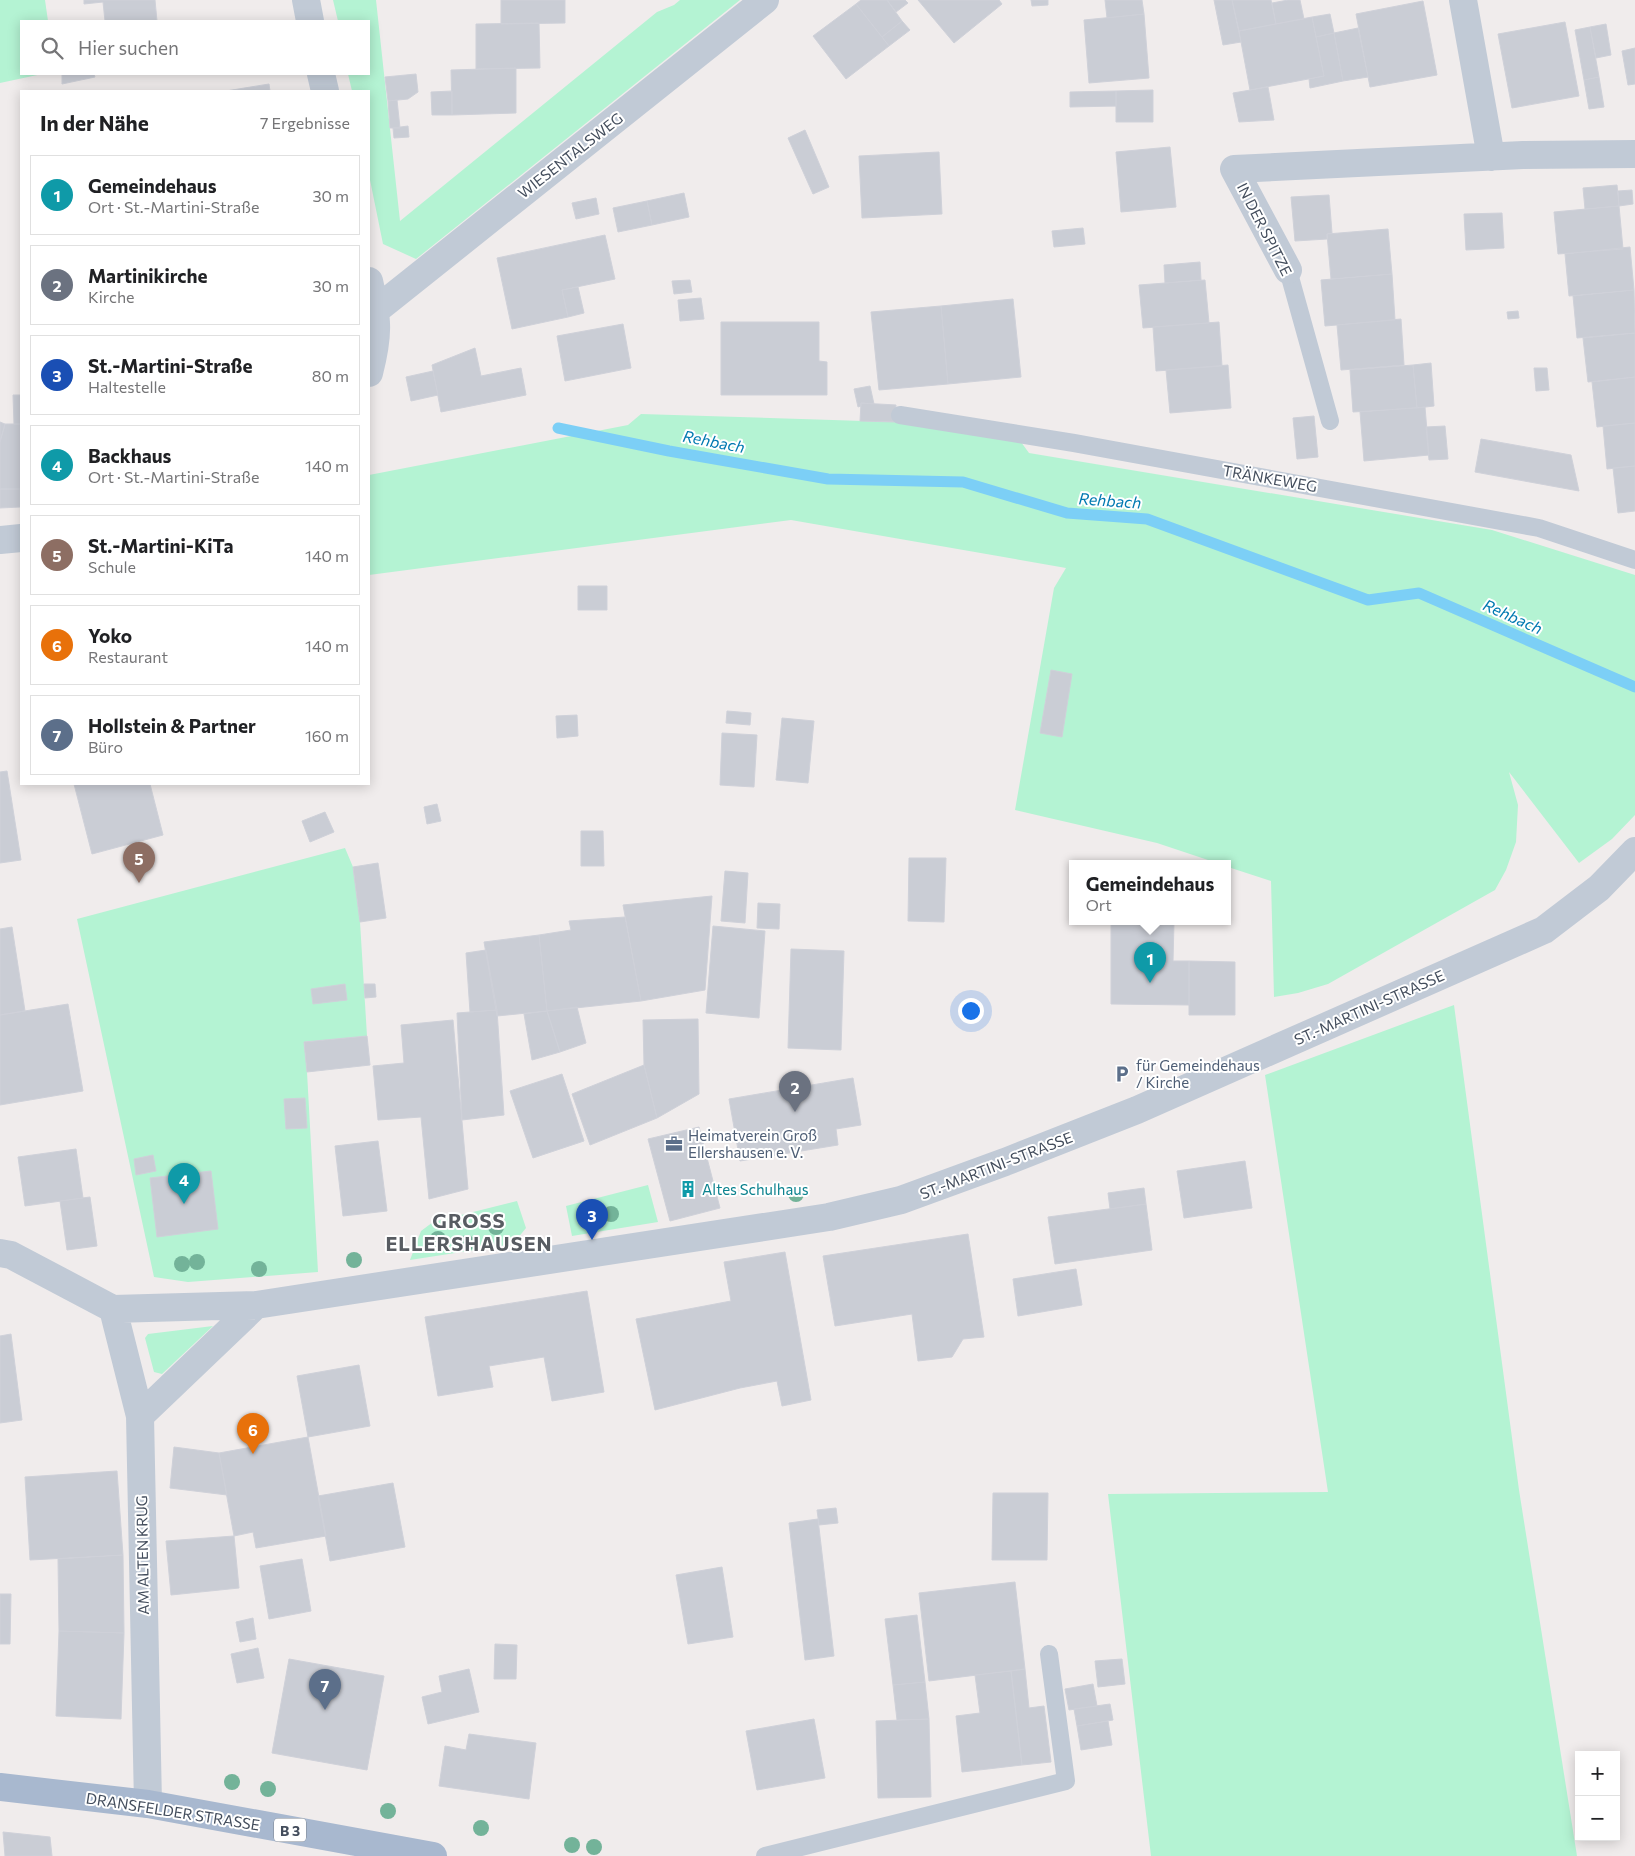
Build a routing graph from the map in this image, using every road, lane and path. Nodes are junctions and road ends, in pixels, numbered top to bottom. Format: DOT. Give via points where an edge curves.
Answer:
graph roads {
  1 [pos="306,0"];
  2 [pos="765,0"];
  3 [pos="1463,0"];
  4 [pos="310,20"];
  5 [pos="321,75"];
  6 [pos="325,90"];
  7 [pos="1635,154"];
  8 [pos="1491,157"];
  9 [pos="1288,270"];
  10 [pos="370,285"];
  11 [pos="376,310"];
  12 [pos="370,369"];
  13 [pos="900,415"];
  14 [pos="1330,421"];
  15 [pos="20,538"];
  16 [pos="0,540"];
  17 [pos="1635,560"];
  18 [pos="1635,851"];
  19 [pos="0,1254"];
  20 [pos="256,1305"];
  21 [pos="113,1309"];
  22 [pos="140,1416"];
  23 [pos="1049,1654"];
  24 [pos="0,1787"];
  25 [pos="148,1804"];
  26 [pos="433,1856"];
  27 [pos="765,1856"];
  1 -- 4 [label="street"];
  2 -- 11 [label="street, WIESENTALSWEG"];
  3 -- 8 [label="street"];
  5 -- 6 [label="street"];
  7 -- 8 [label="street, IN DER SPITZE"];
  8 -- 9 [label="street, IN DER SPITZE" via="1234,169"];
  9 -- 14 [label="lane, IN DER SPITZE"];
  10 -- 11 [label="street"];
  11 -- 12 [label="street" via="375,351"];
  13 -- 17 [label="lane, TRÄNKEWEG" via="1074,443 1539,528"];
  15 -- 16 [label="street"];
  18 -- 20 [label="street, ST.-MARTINI-STRASSE" via="1599,888 1544,930 1137,1110 902,1200 829,1217"];
  19 -- 21 [label="street, ST.-MARTINI-STRASSE" via="11,1255"];
  20 -- 21 [label="street, ST.-MARTINI-STRASSE"];
  20 -- 22 [label="street"];
  21 -- 22 [label="street, AM ALTEN KRUG"];
  22 -- 25 [label="street, AM ALTEN KRUG"];
  23 -- 27 [label="lane" via="1066,1781"];
  24 -- 25 [label="main road, DRANSFELDER STRASSE / B 3"];
  25 -- 26 [label="main road, DRANSFELDER STRASSE / B 3"];
}
